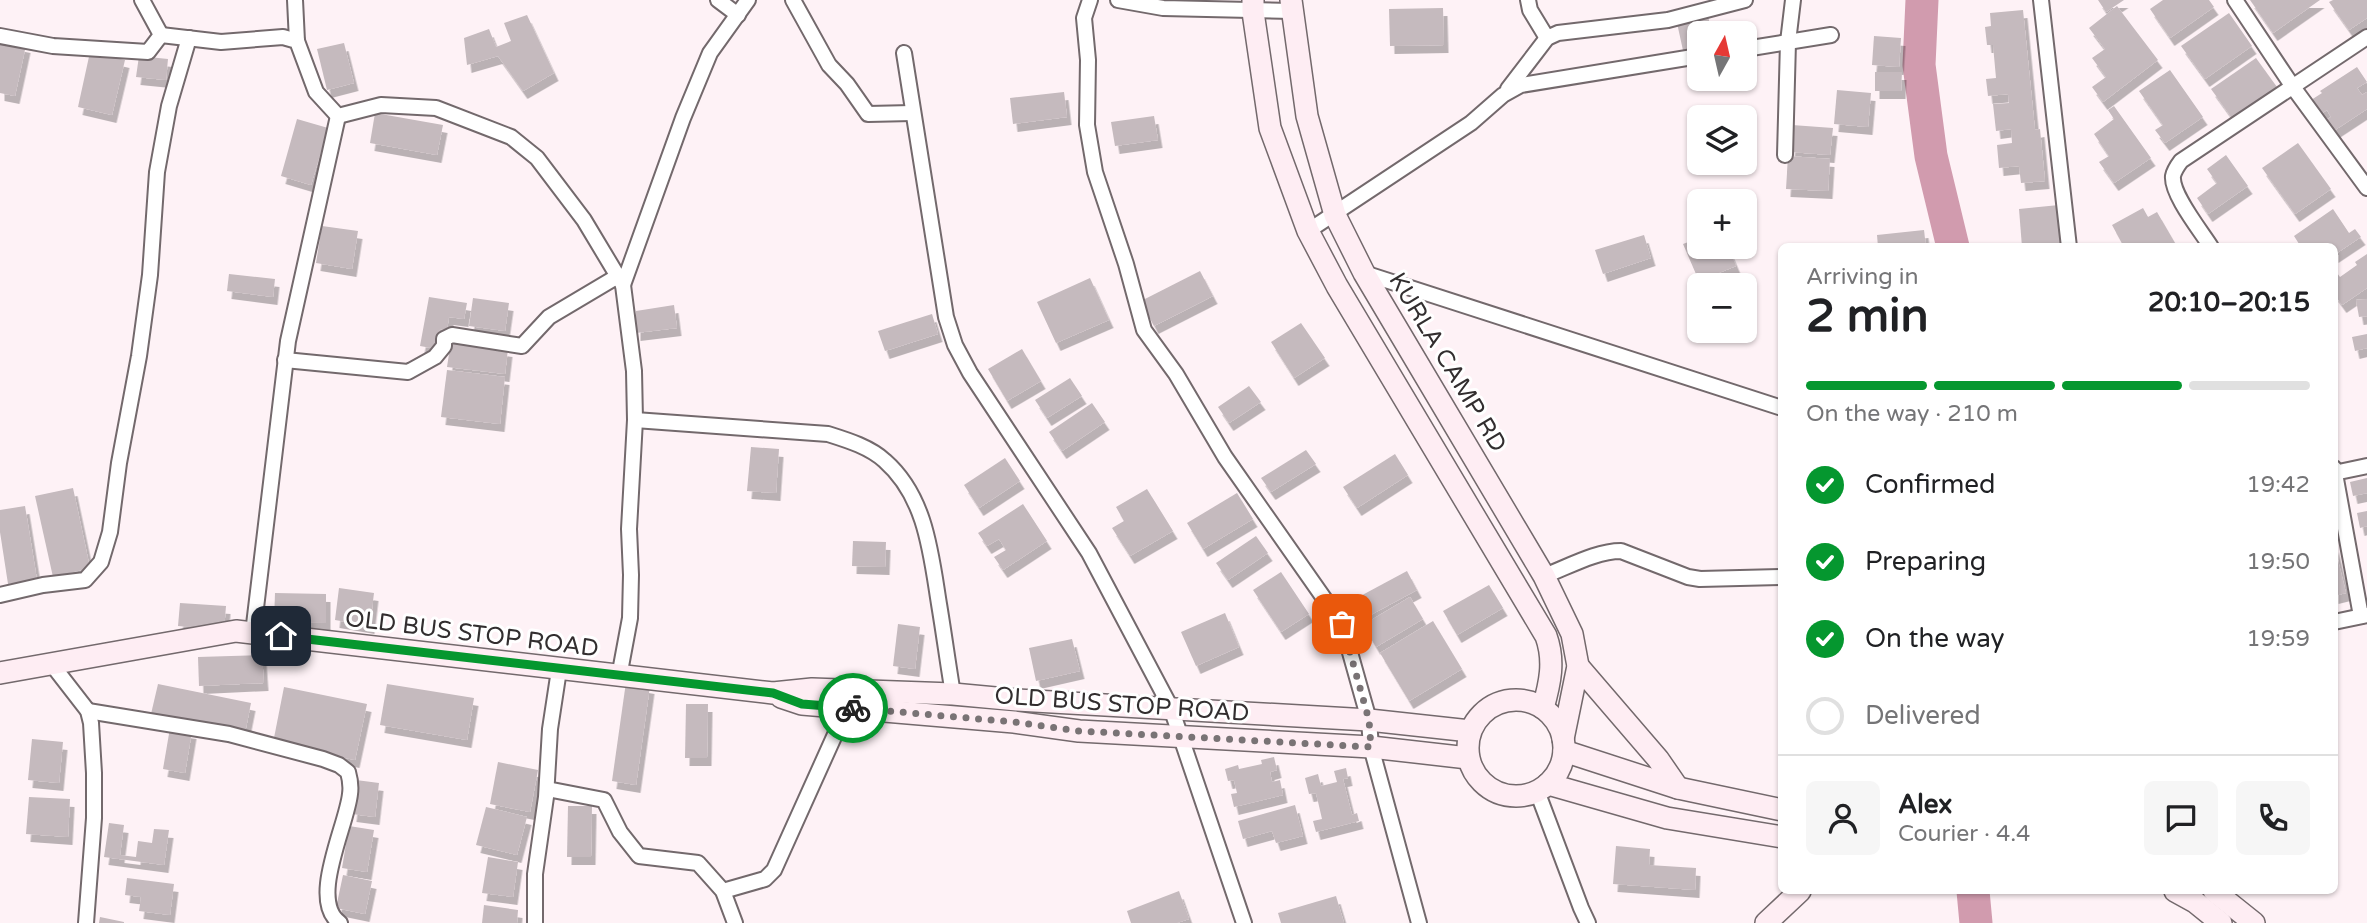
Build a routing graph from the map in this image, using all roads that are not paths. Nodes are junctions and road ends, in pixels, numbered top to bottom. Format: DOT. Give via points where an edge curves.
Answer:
graph roads {
  1 [pos="142,0"];
  2 [pos="295,0"];
  3 [pos="718,0"];
  4 [pos="748,0"];
  5 [pos="793,0"];
  6 [pos="1090,0"];
  7 [pos="1118,0"];
  8 [pos="1528,0"];
  9 [pos="1745,0"];
  10 [pos="1793,0"];
  11 [pos="2041,0"];
  12 [pos="2235,0"];
  13 [pos="1253,6"];
  14 [pos="1292,6"];
  15 [pos="738,15"];
  16 [pos="161,35"];
  17 [pos="0,36"];
  18 [pos="1831,36"];
  19 [pos="2367,37"];
  20 [pos="188,38"];
  21 [pos="1547,38"];
  22 [pos="297,41"];
  23 [pos="1788,42"];
  24 [pos="1757,47"];
  25 [pos="904,53"];
  26 [pos="1687,58"];
  27 [pos="2293,87"];
  28 [pos="1503,95"];
  29 [pos="912,113"];
  30 [pos="338,116"];
  31 [pos="1785,155"];
  32 [pos="2367,188"];
  33 [pos="1335,215"];
  34 [pos="1308,231"];
  35 [pos="2069,243"];
  36 [pos="2208,243"];
  37 [pos="1364,273"];
  38 [pos="620,281"];
  39 [pos="285,360"];
  40 [pos="1778,407"];
  41 [pos="635,421"];
  42 [pos="2367,466"];
  43 [pos="2338,471"];
  44 [pos="2338,486"];
  45 [pos="1544,576"];
  46 [pos="1778,577"];
  47 [pos="0,595"];
  48 [pos="2364,616"];
  49 [pos="2338,620"];
  50 [pos="253,633"];
  51 [pos="50,662"];
  52 [pos="1578,666"];
  53 [pos="559,670"];
  54 [pos="0,673"];
  55 [pos="619,677"];
  56 [pos="773,693"];
  57 [pos="953,694"];
  58 [pos="1017,700"];
  59 [pos="847,708"];
  60 [pos="1171,708"];
  61 [pos="1543,708"];
  62 [pos="88,711"];
  63 [pos="1369,720"];
  64 [pos="1014,722"];
  65 [pos="1470,731"];
  66 [pos="1179,736"];
  67 [pos="1564,745"];
  68 [pos="1371,747"];
  69 [pos="1468,758"];
  70 [pos="1542,788"];
  71 [pos="1678,788"];
  72 [pos="547,789"];
  73 [pos="1778,809"];
  74 [pos="1778,836"];
  75 [pos="723,891"];
  76 [pos="1797,894"];
  77 [pos="2180,894"];
  78 [pos="2218,894"];
  79 [pos="86,923"];
  80 [pos="340,923"];
  81 [pos="535,923"];
  82 [pos="735,923"];
  83 [pos="1244,923"];
  84 [pos="1419,923"];
  85 [pos="1588,923"];
  86 [pos="1766,923"];
  87 [pos="2221,923"];
  88 [pos="2254,923"];
  1 -- 16 [label="street"];
  2 -- 22 [label="street"];
  3 -- 15 [label="street"];
  4 -- 15 [label="street"];
  5 -- 29 [label="street" via="829,65 868,114"];
  6 -- 63 [label="street" via="1084,18 1087,125 1095,172 1144,330 1342,624"];
  7 -- 13 [label="street" via="1163,8"];
  8 -- 21 [label="street"];
  9 -- 21 [label="street" via="1668,20 1590,27"];
  10 -- 23 [label="street"];
  11 -- 35 [label="street"];
  12 -- 27 [label="street"];
  13 -- 14 [label="street"];
  13 -- 34 [label="main road" via="1270,128"];
  14 -- 33 [label="main road, KURLA CAMP RD" via="1307,116"];
  15 -- 38 [label="street" via="710,53"];
  16 -- 17 [label="street" via="148,52 53,46"];
  16 -- 20 [label="street"];
  18 -- 23 [label="street"];
  19 -- 27 [label="street"];
  20 -- 22 [label="street" via="221,42 282,37"];
  20 -- 47 [label="street" via="162,145 139,356 101,562 85,580"];
  21 -- 28 [label="street"];
  22 -- 30 [label="street" via="316,92"];
  23 -- 24 [label="street"];
  23 -- 31 [label="street"];
  25 -- 29 [label="street"];
  26 -- 28 [label="street" via="1538,81"];
  27 -- 32 [label="street"];
  27 -- 36 [label="street" via="2176,168 2174,185"];
  28 -- 33 [label="street" via="1471,123"];
  29 -- 60 [label="street" via="946,317 955,345 1089,553"];
  30 -- 38 [label="street" via="381,105 436,108 512,137 537,158 584,220"];
  30 -- 39 [label="street"];
  33 -- 34 [label="street"];
  33 -- 37 [label="main road, KURLA CAMP RD"];
  34 -- 61 [label="main road" via="1546,636 1552,673"];
  37 -- 40 [label="street"];
  37 -- 45 [label="main road, KURLA CAMP RD"];
  38 -- 39 [label="street" via="549,317 522,346 452,335 444,339 435,356 408,372"];
  38 -- 41 [label="street" via="634,371"];
  39 -- 50 [label="street"];
  41 -- 55 [label="street" via="630,618"];
  41 -- 57 [label="street" via="828,434 885,460 919,510 930,550"];
  42 -- 43 [label="street"];
  44 -- 48 [label="street"];
  45 -- 46 [label="street" via="1598,554 1620,551 1700,579"];
  45 -- 52 [label="main road, KURLA CAMP RD" via="1572,634"];
  48 -- 49 [label="street"];
  50 -- 51 [label="main road, OLD BUS STOP ROAD" via="236,631"];
  50 -- 53 [label="main road, OLD BUS STOP ROAD"];
  51 -- 54 [label="main road, OLD BUS STOP ROAD"];
  51 -- 62 [label="street"];
  52 -- 67 [label="main road, KURLA CAMP RD"];
  52 -- 71 [label="main road"];
  53 -- 55 [label="main road, OLD BUS STOP ROAD"];
  53 -- 72 [label="street"];
  55 -- 56 [label="main road, OLD BUS STOP ROAD"];
  56 -- 57 [label="main road, OLD BUS STOP ROAD" via="812,689"];
  56 -- 59 [label="main road, OLD BUS STOP ROAD" via="802,704"];
  57 -- 58 [label="main road, OLD BUS STOP ROAD"];
  58 -- 60 [label="main road, OLD BUS STOP ROAD"];
  58 -- 64 [label="main road"];
  59 -- 64 [label="main road, OLD BUS STOP ROAD"];
  59 -- 75 [label="street" via="774,870 765,879"];
  60 -- 63 [label="main road, OLD BUS STOP ROAD"];
  60 -- 66 [label="street"];
  61 -- 65 [label="main road" via="1520,700 1495,704"];
  61 -- 67 [label="main road" via="1552,716"];
  62 -- 79 [label="street" via="94,818"];
  62 -- 80 [label="street" via="229,734 323,759 348,772 350,794 327,887 328,907"];
  63 -- 65 [label="main road, OLD BUS STOP ROAD"];
  63 -- 68 [label="street"];
  64 -- 66 [label="main road, OLD BUS STOP ROAD"];
  65 -- 69 [label="main road"];
  66 -- 68 [label="main road, OLD BUS STOP ROAD"];
  66 -- 83 [label="street"];
  67 -- 70 [label="main road, KURLA CAMP RD" via="1562,764"];
  67 -- 71 [label="main road"];
  68 -- 69 [label="main road, OLD BUS STOP ROAD"];
  68 -- 84 [label="street"];
  69 -- 70 [label="main road" via="1477,777 1494,791 1516,796"];
  70 -- 74 [label="main road" via="1667,818"];
  70 -- 85 [label="street"];
  71 -- 73 [label="main road"];
  72 -- 75 [label="street" via="604,800 639,856 698,863"];
  72 -- 81 [label="street"];
  75 -- 82 [label="street"];
  76 -- 86 [label="main road"];
  77 -- 87 [label="main road"];
  78 -- 88 [label="main road"];
}
